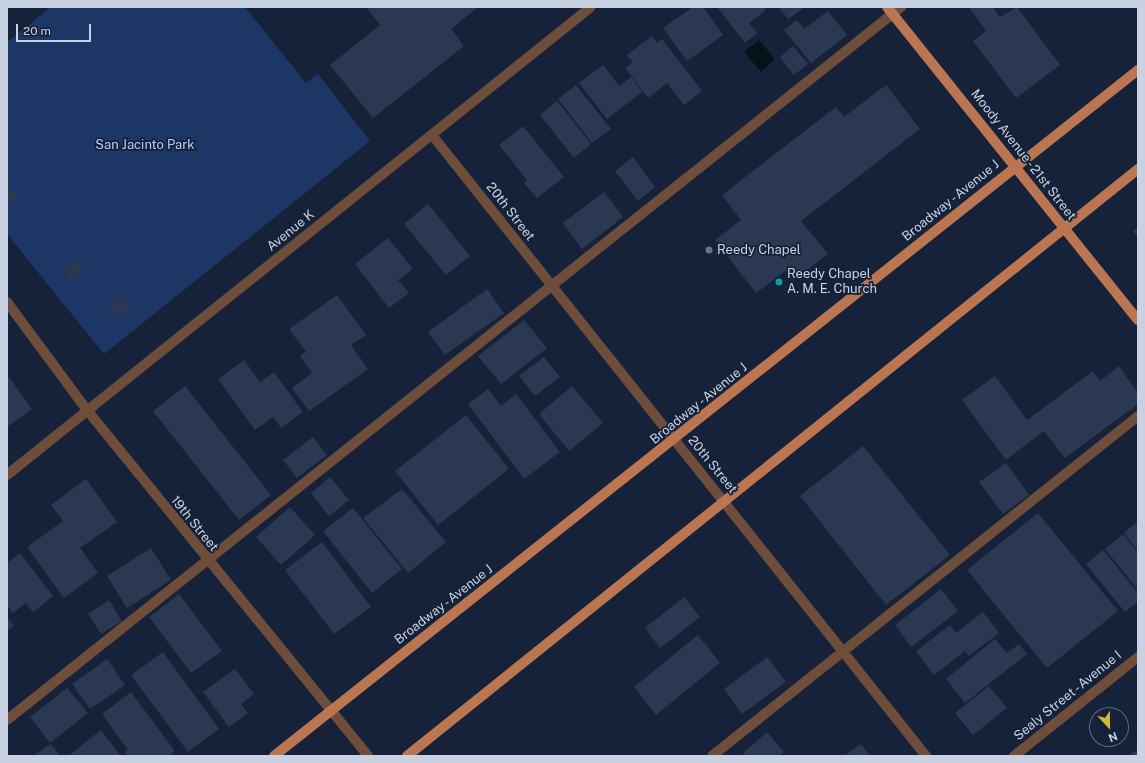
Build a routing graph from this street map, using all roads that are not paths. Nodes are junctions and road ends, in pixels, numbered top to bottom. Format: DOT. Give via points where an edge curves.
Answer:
graph roads {
  1 [pos="591,7"];
  2 [pos="901,7"];
  3 [pos="889,10"];
  4 [pos="1138,70"];
  5 [pos="432,135"];
  6 [pos="1015,167"];
  7 [pos="1138,169"];
  8 [pos="1064,229"];
  9 [pos="552,286"];
  10 [pos="7,302"];
  11 [pos="1138,320"];
  12 [pos="87,410"];
  13 [pos="1138,416"];
  14 [pos="675,440"];
  15 [pos="7,474"];
  16 [pos="724,502"];
  17 [pos="207,561"];
  18 [pos="843,652"];
  19 [pos="1138,657"];
  20 [pos="332,710"];
  21 [pos="7,720"];
  22 [pos="274,756"];
  23 [pos="368,756"];
  24 [pos="407,756"];
  25 [pos="712,756"];
  26 [pos="926,756"];
  27 [pos="1014,756"];
  1 -- 5 [label="street, Avenue K"];
  2 -- 3 [label="street"];
  3 -- 6 [label="main road, Moody Avenue - 21st Street"];
  3 -- 9 [label="street"];
  4 -- 6 [label="main road, Broadway - Avenue J"];
  5 -- 9 [label="street, 20th Street"];
  5 -- 12 [label="street, Avenue K"];
  6 -- 8 [label="main road, Moody Avenue - 21st Street"];
  6 -- 14 [label="main road, Broadway - Avenue J"];
  7 -- 8 [label="main road"];
  8 -- 11 [label="main road, Moody Avenue - 21st Street"];
  8 -- 16 [label="main road"];
  9 -- 14 [label="street, 20th Street"];
  9 -- 17 [label="street"];
  10 -- 12 [label="street, 19th Street"];
  12 -- 15 [label="street, Avenue K"];
  12 -- 17 [label="street, 19th Street"];
  13 -- 18 [label="street"];
  14 -- 16 [label="street, 20th Street"];
  14 -- 20 [label="main road, Broadway - Avenue J"];
  16 -- 18 [label="street, 20th Street"];
  16 -- 24 [label="main road"];
  17 -- 20 [label="street, 19th Street"];
  17 -- 21 [label="street"];
  18 -- 25 [label="street"];
  18 -- 26 [label="street, 20th Street"];
  19 -- 27 [label="street, Sealy Street - Avenue I"];
  20 -- 22 [label="main road, Broadway - Avenue J"];
  20 -- 23 [label="street, 19th Street"];
}
